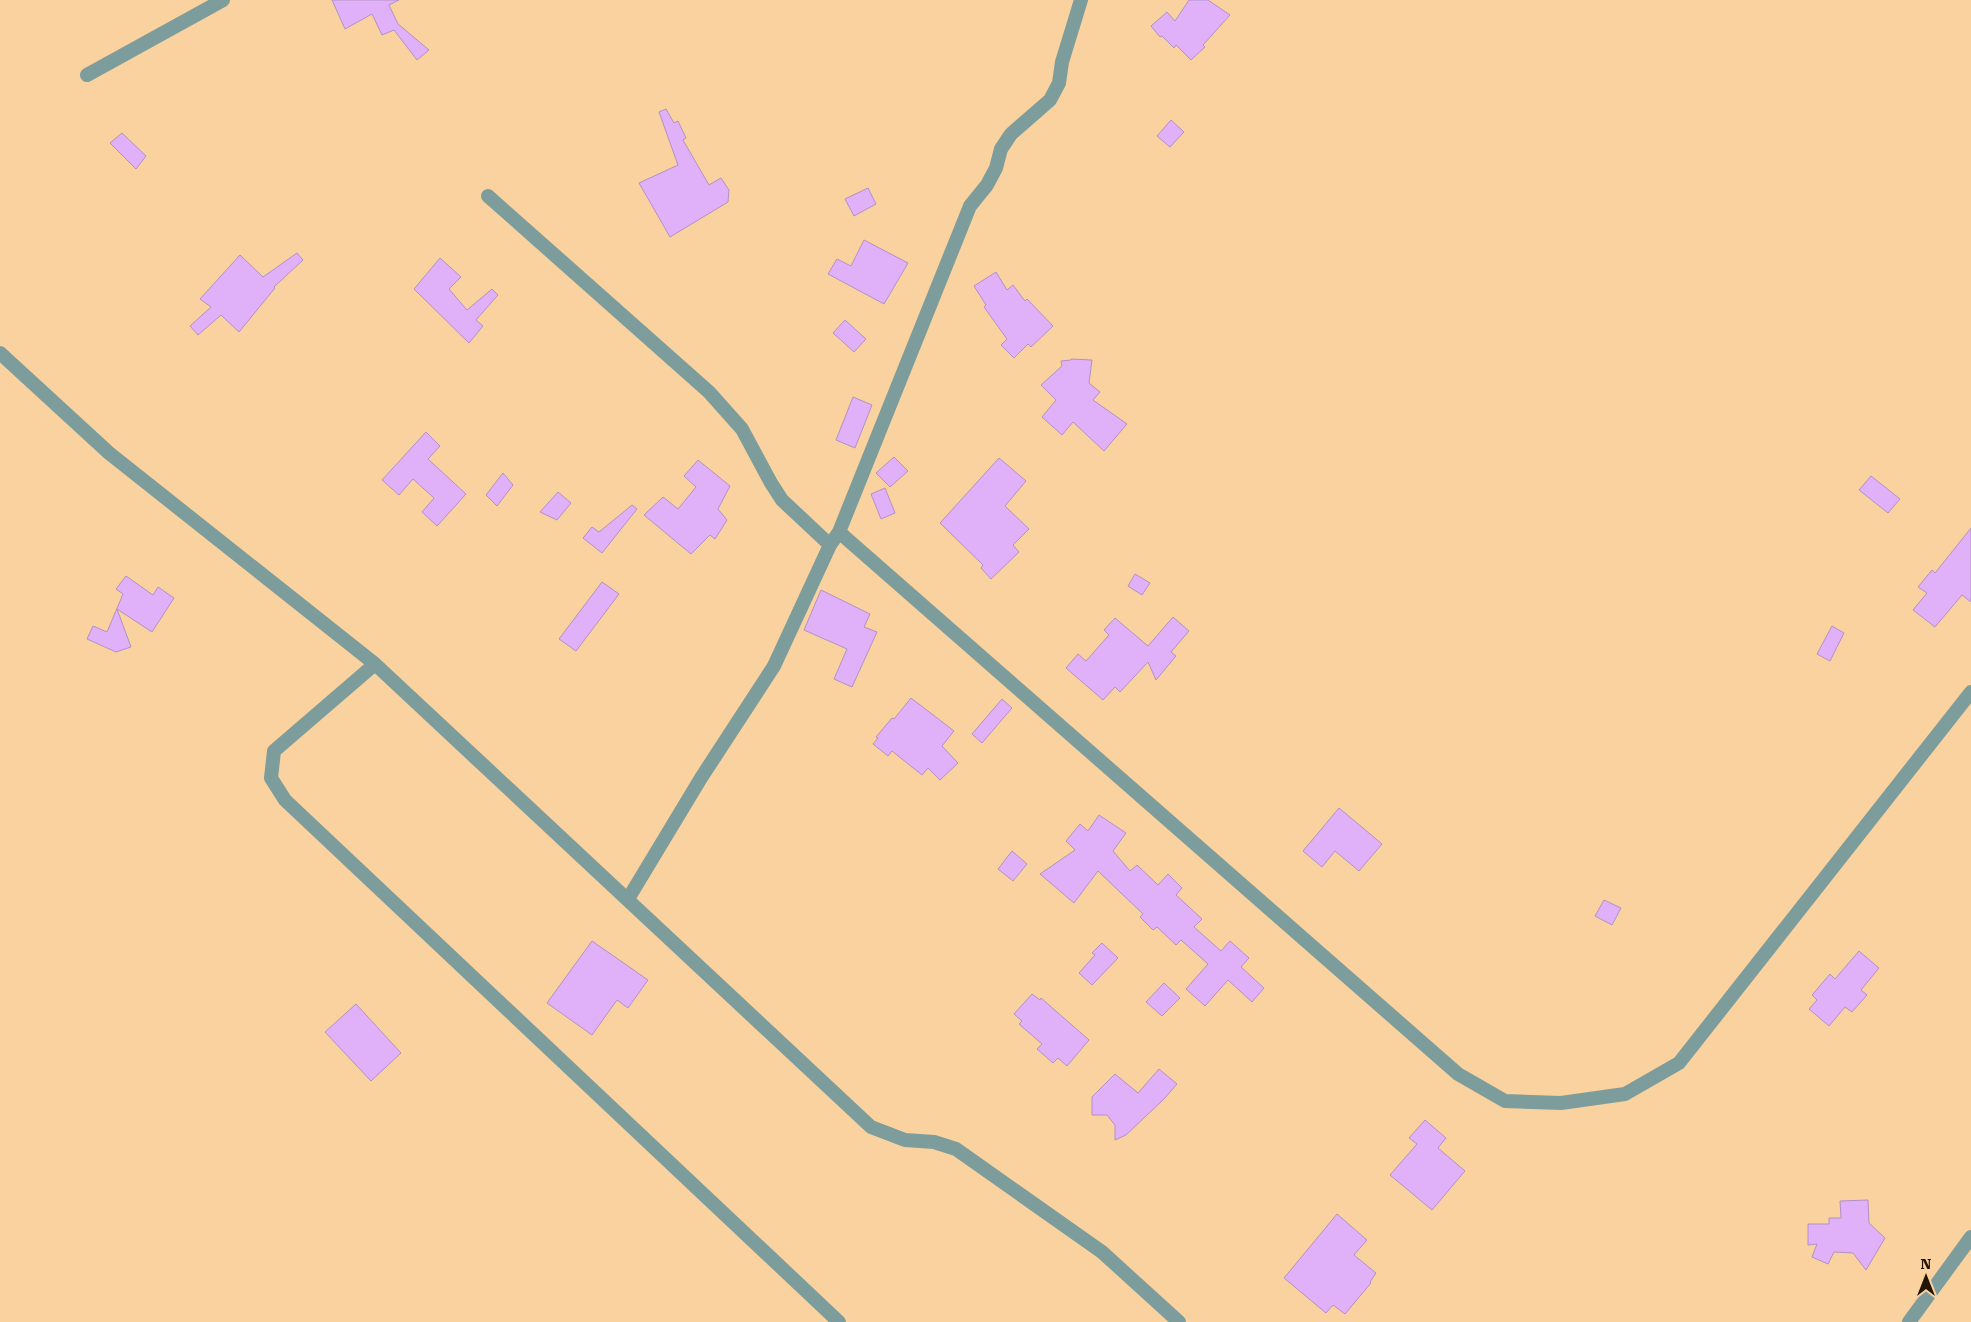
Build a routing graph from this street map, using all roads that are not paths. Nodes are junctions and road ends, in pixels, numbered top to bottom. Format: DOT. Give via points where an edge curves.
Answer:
graph roads {
  1 [pos="223,0"];
  2 [pos="1081,0"];
  3 [pos="87,75"];
  4 [pos="488,196"];
  5 [pos="0,353"];
  6 [pos="839,532"];
  7 [pos="830,546"];
  8 [pos="375,664"];
  9 [pos="1971,692"];
  10 [pos="628,899"];
  11 [pos="1971,1237"];
  12 [pos="839,1322"];
  13 [pos="1179,1322"];
  14 [pos="1909,1322"];
  1 -- 3 [label="street"];
  2 -- 6 [label="street" via="1059,83 1050,100 1011,134 1001,149 992,176 970,206"];
  4 -- 7 [label="street" via="708,392 742,429 782,500"];
  5 -- 8 [label="street" via="109,453"];
  6 -- 7 [label="street"];
  6 -- 9 [label="street" via="1458,1074 1505,1101 1562,1103 1625,1094 1679,1063"];
  7 -- 10 [label="street" via="774,666"];
  8 -- 10 [label="street"];
  8 -- 12 [label="street" via="274,750 272,778 285,800"];
  10 -- 13 [label="street" via="872,1128 904,1140 934,1142 956,1149 1102,1252"];
  11 -- 14 [label="street"];
}
